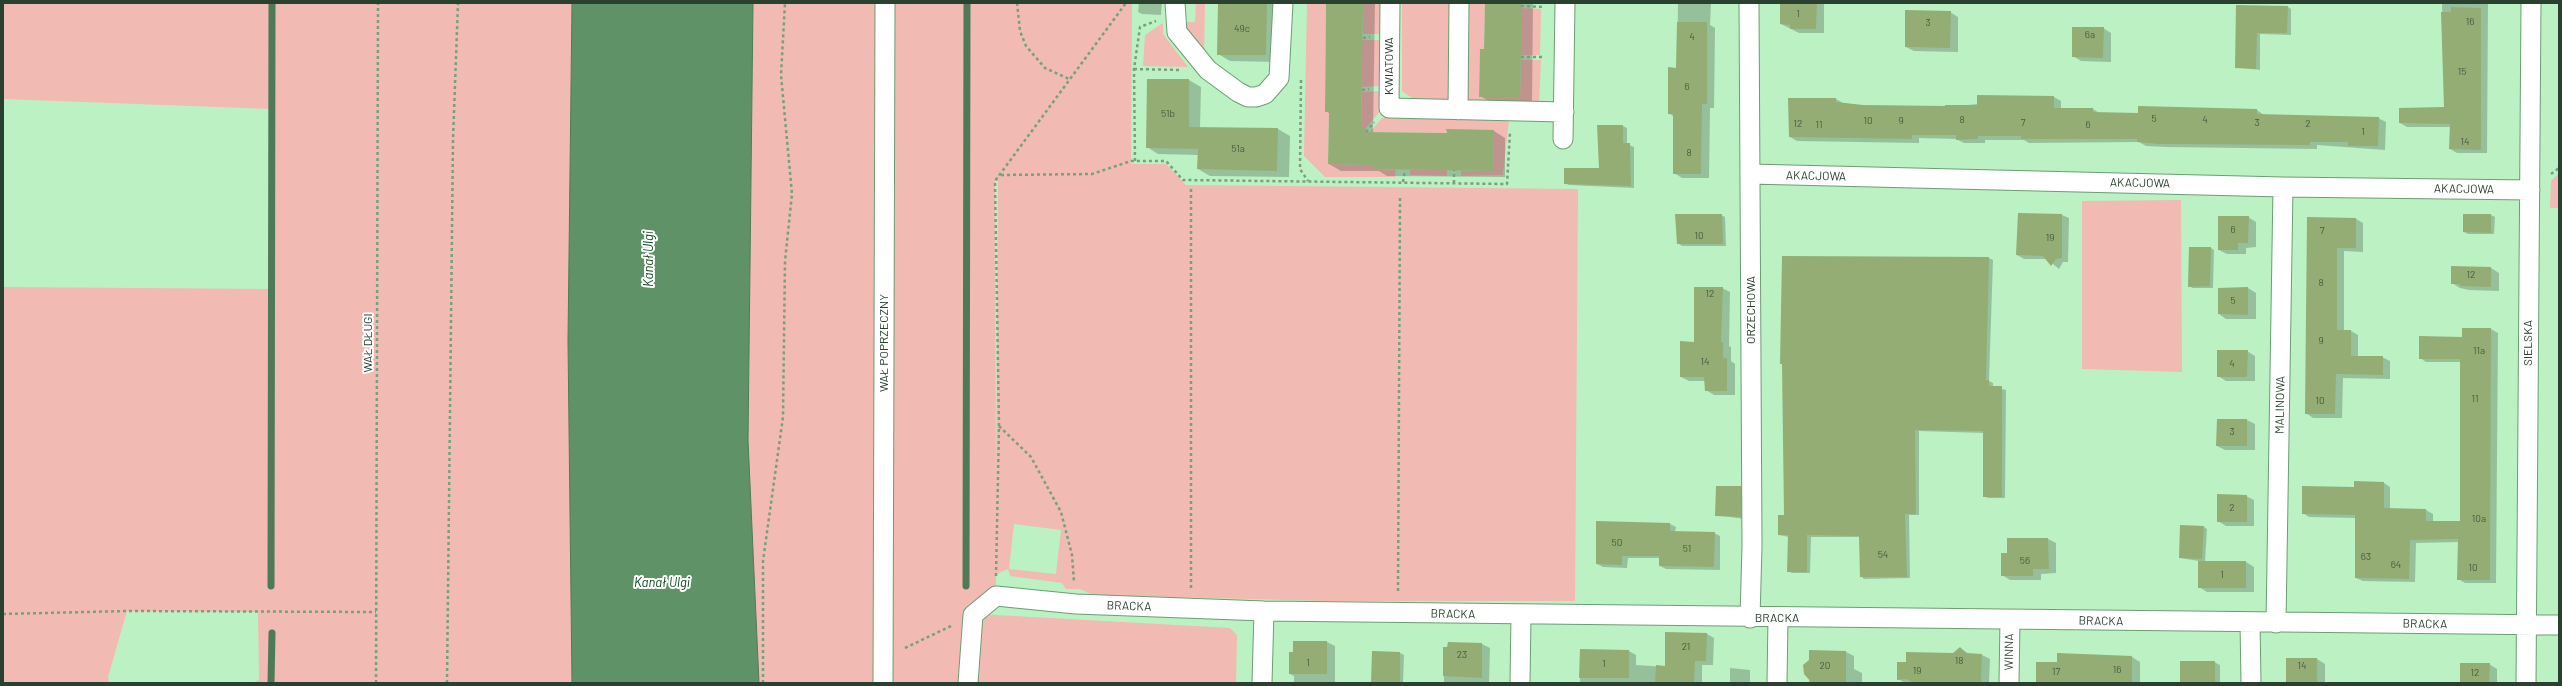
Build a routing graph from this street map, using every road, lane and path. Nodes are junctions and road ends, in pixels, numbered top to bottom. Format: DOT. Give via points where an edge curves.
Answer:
graph roads {
  1 [pos="378,3"];
  2 [pos="458,3"];
  3 [pos="785,3"];
  4 [pos="885,3"];
  5 [pos="1016,3"];
  6 [pos="1126,3"];
  7 [pos="1282,3"];
  8 [pos="1390,3"];
  9 [pos="1459,3"];
  10 [pos="1565,3"];
  11 [pos="1749,3"];
  12 [pos="2531,3"];
  13 [pos="1521,6"];
  14 [pos="1545,7"];
  15 [pos="1175,9"];
  16 [pos="1521,57"];
  17 [pos="1544,57"];
  18 [pos="1134,69"];
  19 [pos="1208,70"];
  20 [pos="1302,74"];
  21 [pos="1071,80"];
  22 [pos="1458,110"];
  23 [pos="1512,111"];
  24 [pos="1564,112"];
  25 [pos="1563,139"];
  26 [pos="1134,161"];
  27 [pos="1404,170"];
  28 [pos="1454,170"];
  29 [pos="1750,174"];
  30 [pos="1001,175"];
  31 [pos="1309,181"];
  32 [pos="1403,182"];
  33 [pos="1454,183"];
  34 [pos="2283,187"];
  35 [pos="1191,189"];
  36 [pos="2530,190"];
  37 [pos="1400,197"];
  38 [pos="999,426"];
  39 [pos="996,596"];
  40 [pos="1076,604"];
  41 [pos="1192,608"];
  42 [pos="1264,611"];
  43 [pos="376,612"];
  44 [pos="3,614"];
  45 [pos="1397,614"];
  46 [pos="973,615"];
  47 [pos="1521,616"];
  48 [pos="1750,618"];
  49 [pos="1778,618"];
  50 [pos="2010,620"];
  51 [pos="2250,622"];
  52 [pos="2276,622"];
  53 [pos="2526,625"];
  54 [pos="2559,625"];
  55 [pos="883,658"];
  56 [pos="376,683"];
  57 [pos="447,683"];
  58 [pos="763,683"];
  59 [pos="883,683"];
  60 [pos="968,683"];
  61 [pos="1262,683"];
  62 [pos="1520,683"];
  63 [pos="1777,683"];
  64 [pos="2009,683"];
  65 [pos="2251,683"];
  66 [pos="2526,683"];
  1 -- 43 [label="path, WAŁ DŁUGI"];
  2 -- 57 [label="path" via="453,140"];
  3 -- 58 [label="path" via="781,75 792,194 785,261 783,417 763,561"];
  4 -- 55 [label="street, WAŁ POPRZECZNY"];
  5 -- 21 [label="path" via="1020,31 1026,46 1045,68"];
  6 -- 21 [label="path"];
  7 -- 19 [label="street" via="1281,68 1279,78 1273,87 1265,94 1248,97"];
  8 -- 22 [label="street, KWIATOWA" via="1389,108"];
  9 -- 22 [label="street"];
  10 -- 24 [label="street"];
  11 -- 29 [label="street, ORZECHOWA"];
  12 -- 36 [label="street, SIELSKA"];
  13 -- 14 [label="path"];
  15 -- 18 [label="path" via="1140,27"];
  15 -- 19 [label="street" via="1177,32"];
  16 -- 17 [label="path"];
  18 -- 19 [label="path"];
  18 -- 26 [label="path"];
  20 -- 31 [label="path" via="1300,168"];
  21 -- 30 [label="path"];
  22 -- 23 [label="street, KWIATOWA"];
  23 -- 24 [label="street, KWIATOWA"];
  23 -- 33 [label="path" via="1507,184"];
  24 -- 25 [label="street"];
  26 -- 30 [label="path" via="1092,174"];
  26 -- 31 [label="path" via="1166,161 1183,180"];
  27 -- 32 [label="path"];
  28 -- 33 [label="path"];
  29 -- 34 [label="street, AKACJOWA"];
  29 -- 48 [label="street, ORZECHOWA"];
  30 -- 38 [label="path" via="995,181"];
  31 -- 32 [label="path"];
  32 -- 33 [label="path"];
  34 -- 36 [label="street, AKACJOWA"];
  34 -- 52 [label="street, MALINOWA"];
  35 -- 41 [label="path"];
  36 -- 53 [label="street, SIELSKA"];
  37 -- 45 [label="path"];
  38 -- 39 [label="path"];
  38 -- 40 [label="path" via="1031,457 1061,512 1072,555"];
  39 -- 40 [label="street, BRACKA"];
  39 -- 46 [label="street"];
  40 -- 41 [label="street, BRACKA"];
  41 -- 42 [label="street, BRACKA"];
  42 -- 45 [label="street, BRACKA"];
  42 -- 61 [label="street"];
  43 -- 44 [label="path" via="127,611"];
  43 -- 56 [label="path, WAŁ DŁUGI"];
  45 -- 47 [label="street, BRACKA"];
  46 -- 55 [label="path"];
  46 -- 60 [label="street"];
  47 -- 48 [label="street, BRACKA"];
  47 -- 62 [label="street"];
  48 -- 49 [label="street, BRACKA"];
  49 -- 50 [label="street, BRACKA"];
  49 -- 63 [label="street"];
  50 -- 51 [label="street, BRACKA"];
  50 -- 64 [label="street, WINNA"];
  51 -- 52 [label="street, BRACKA"];
  51 -- 65 [label="street"];
  52 -- 53 [label="street, BRACKA"];
  53 -- 54 [label="street, BRACKA"];
  53 -- 66 [label="street, SIELSKA"];
  55 -- 59 [label="street, WAŁ POPRZECZNY"];
}
